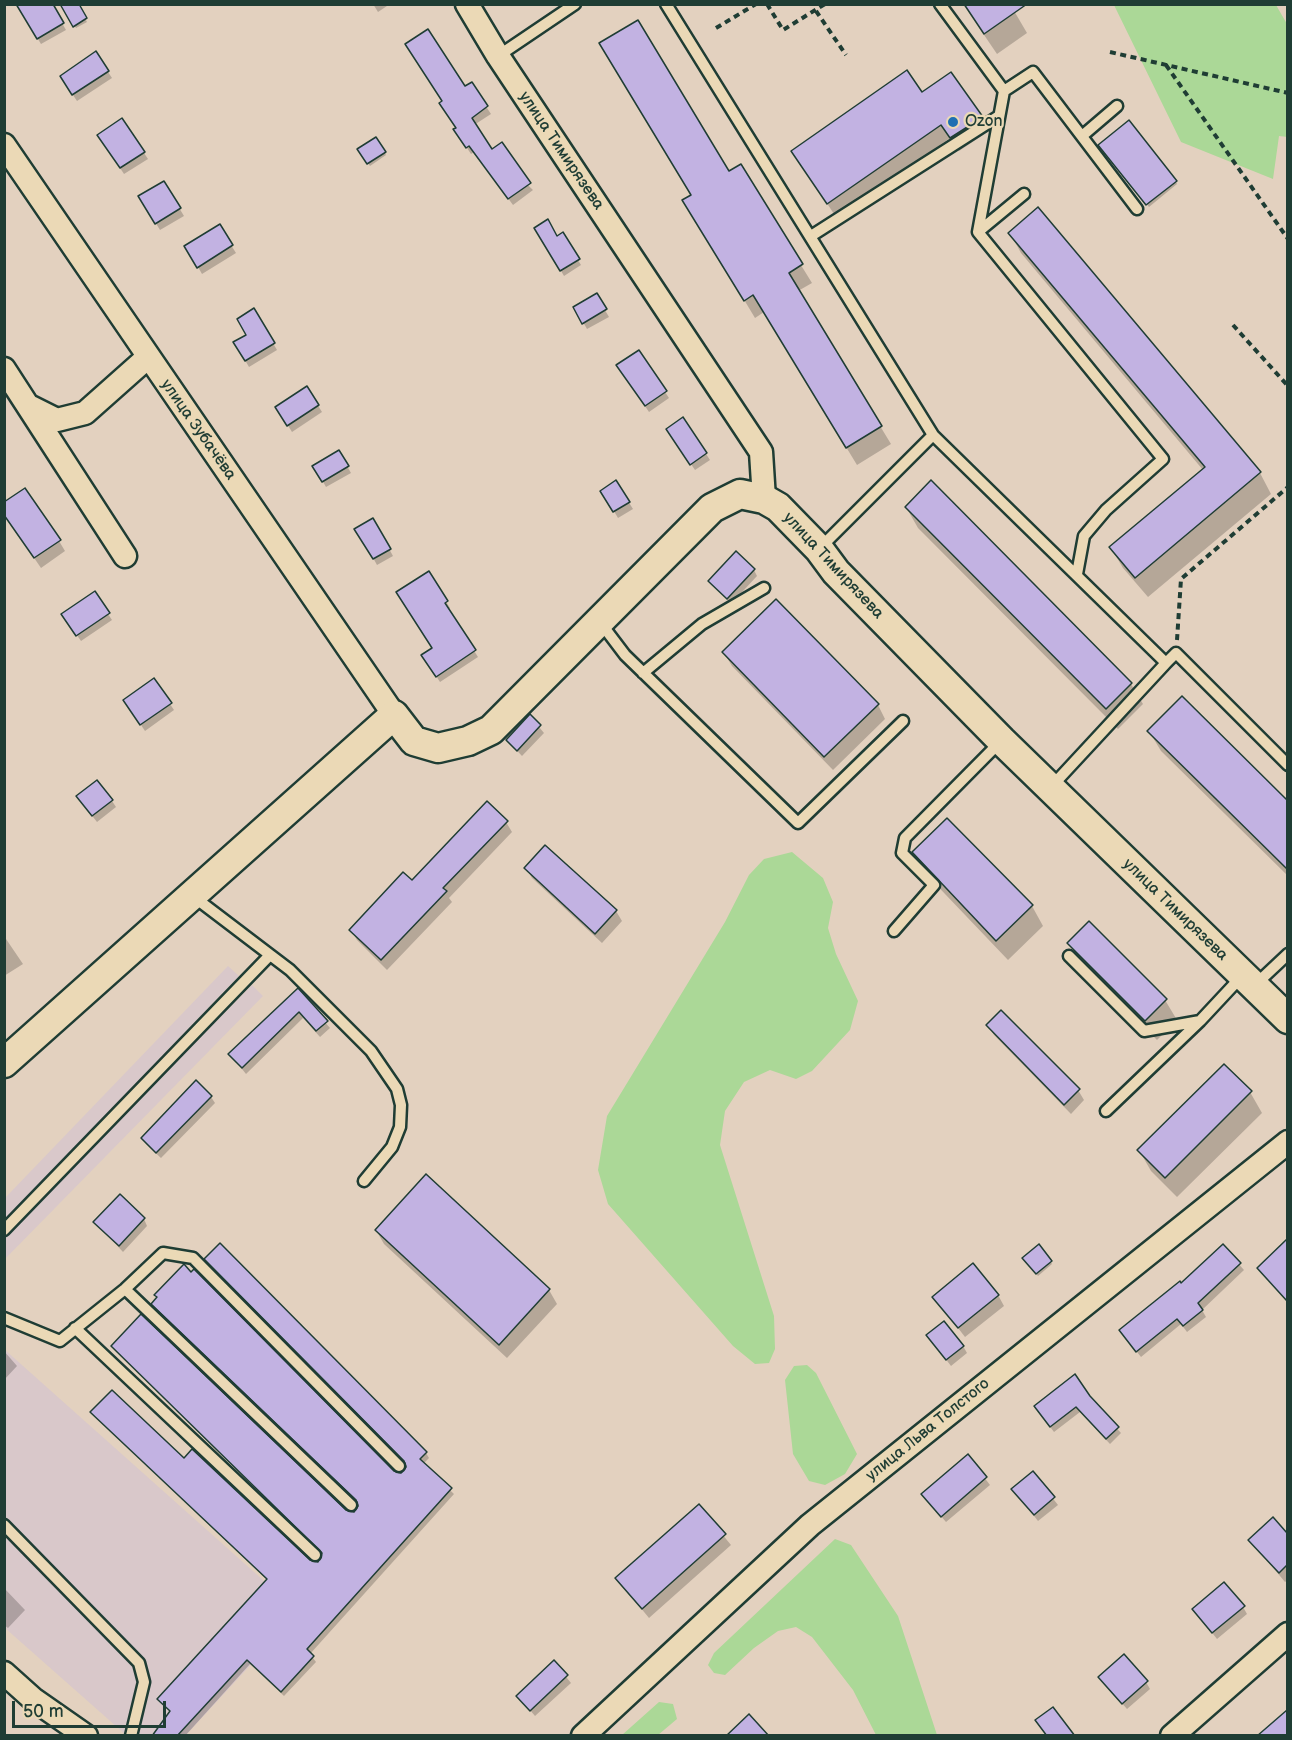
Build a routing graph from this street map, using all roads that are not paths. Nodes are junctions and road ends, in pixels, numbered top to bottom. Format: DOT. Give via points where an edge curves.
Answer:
graph roads {
  1 [pos="467,4"];
  2 [pos="575,4"];
  3 [pos="666,4"];
  4 [pos="940,4"];
  5 [pos="498,56"];
  6 [pos="1004,91"];
  7 [pos="1117,106"];
  8 [pos="999,116"];
  9 [pos="1082,136"];
  10 [pos="4,145"];
  11 [pos="1024,194"];
  12 [pos="1137,209"];
  13 [pos="978,232"];
  14 [pos="811,236"];
  15 [pos="148,357"];
  16 [pos="4,369"];
  17 [pos="30,406"];
  18 [pos="933,435"];
  19 [pos="764,499"];
  20 [pos="819,549"];
  21 [pos="125,556"];
  22 [pos="1077,574"];
  23 [pos="764,588"];
  24 [pos="600,621"];
  25 [pos="1166,663"];
  26 [pos="643,673"];
  27 [pos="394,715"];
  28 [pos="903,721"];
  29 [pos="1002,741"];
  30 [pos="1287,765"];
  31 [pos="1051,788"];
  32 [pos="194,897"];
  33 [pos="894,931"];
  34 [pos="1287,954"];
  35 [pos="270,955"];
  36 [pos="1069,956"];
  37 [pos="1248,981"];
  38 [pos="1287,1019"];
  39 [pos="1200,1021"];
  40 [pos="5,1061"];
  41 [pos="1106,1111"];
  42 [pos="1287,1142"];
  43 [pos="364,1181"];
  44 [pos="4,1230"];
  45 [pos="125,1289"];
  46 [pos="4,1318"];
  47 [pos="75,1328"];
  48 [pos="399,1466"];
  49 [pos="351,1505"];
  50 [pos="4,1526"];
  51 [pos="315,1556"];
  52 [pos="1287,1634"];
  53 [pos="4,1673"];
  54 [pos="86,1736"];
  55 [pos="131,1736"];
  56 [pos="583,1736"];
  57 [pos="1172,1736"];
  1 -- 5 [label="street, улица Тимирязева"];
  2 -- 5 [label="lane"];
  3 -- 14 [label="lane"];
  4 -- 6 [label="lane"];
  5 -- 19 [label="street, улица Тимирязева" via="761,452"];
  6 -- 8 [label="lane"];
  6 -- 9 [label="lane" via="1033,72"];
  7 -- 9 [label="lane"];
  8 -- 13 [label="lane"];
  8 -- 14 [label="lane"];
  9 -- 12 [label="lane"];
  10 -- 15 [label="street, улица Зубачёва"];
  11 -- 13 [label="lane"];
  13 -- 22 [label="lane" via="1163,459 1106,510 1084,536"];
  14 -- 18 [label="lane"];
  15 -- 17 [label="street" via="85,413 57,420"];
  15 -- 27 [label="street, улица Зубачёва"];
  16 -- 17 [label="street"];
  17 -- 21 [label="street"];
  18 -- 20 [label="lane"];
  18 -- 22 [label="lane"];
  19 -- 20 [label="street, улица Тимирязева" via="778,507"];
  19 -- 24 [label="street" via="740,494 712,508"];
  20 -- 29 [label="street, улица Тимирязева" via="836,572"];
  22 -- 25 [label="lane"];
  23 -- 26 [label="lane" via="702,624"];
  24 -- 26 [label="lane"];
  24 -- 27 [label="street" via="491,730 468,741 438,748 414,741"];
  25 -- 30 [label="lane" via="1176,653"];
  25 -- 31 [label="lane"];
  26 -- 28 [label="lane" via="798,823"];
  27 -- 32 [label="street"];
  29 -- 31 [label="street, улица Тимирязева"];
  29 -- 33 [label="lane" via="905,838 903,853 934,885"];
  31 -- 37 [label="street, улица Тимирязева"];
  32 -- 35 [label="lane"];
  32 -- 40 [label="street"];
  34 -- 37 [label="lane"];
  35 -- 43 [label="lane" via="371,1051 397,1089 401,1105 392,1147"];
  35 -- 44 [label="lane"];
  36 -- 39 [label="lane" via="1144,1031"];
  37 -- 38 [label="street, улица Тимирязева"];
  37 -- 39 [label="lane"];
  39 -- 41 [label="lane"];
  42 -- 56 [label="street, улица Льва Толстого" via="810,1524"];
  45 -- 47 [label="lane"];
  45 -- 48 [label="lane" via="163,1253 194,1258"];
  45 -- 49 [label="lane"];
  46 -- 47 [label="lane" via="60,1341"];
  47 -- 51 [label="lane"];
  50 -- 55 [label="lane" via="139,1663 144,1682"];
  52 -- 57 [label="street"];
  53 -- 54 [label="street"];
}
